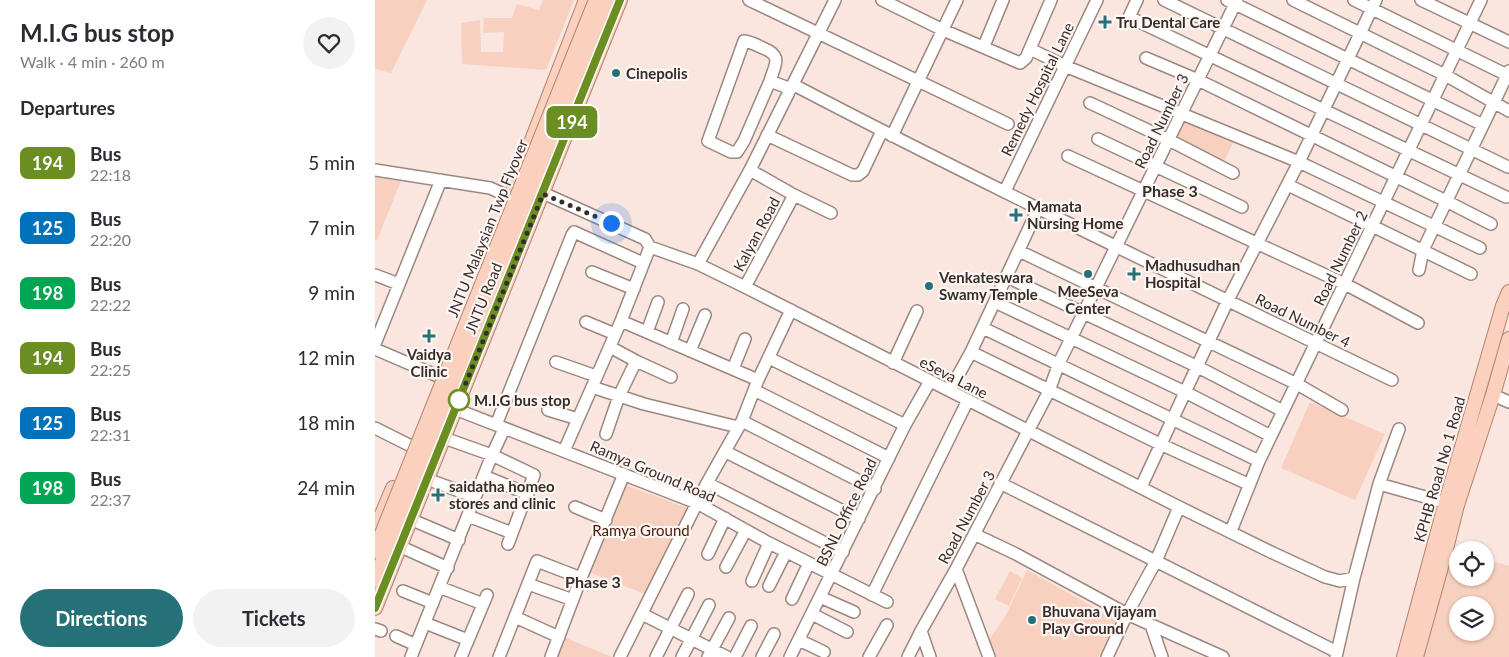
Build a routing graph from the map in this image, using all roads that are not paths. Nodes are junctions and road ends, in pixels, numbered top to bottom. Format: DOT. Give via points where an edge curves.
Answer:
graph roads {
  1 [pos="586,0"];
  2 [pos="596,0"];
  3 [pos="609,0"];
  4 [pos="620,0"];
  5 [pos="749,0"];
  6 [pos="835,0"];
  7 [pos="882,0"];
  8 [pos="957,0"];
  9 [pos="1003,0"];
  10 [pos="1051,0"];
  11 [pos="1097,0"];
  12 [pos="1137,0"];
  13 [pos="1164,0"];
  14 [pos="1293,0"];
  15 [pos="1354,0"];
  16 [pos="1421,0"];
  17 [pos="1481,0"];
  18 [pos="1233,1"];
  19 [pos="1374,4"];
  20 [pos="906,5"];
  21 [pos="1470,24"];
  22 [pos="1223,29"];
  23 [pos="943,30"];
  24 [pos="1361,33"];
  25 [pos="819,34"];
  26 [pos="1509,42"];
  27 [pos="984,46"];
  28 [pos="1030,49"];
  29 [pos="1457,51"];
  30 [pos="1209,56"];
  31 [pos="1146,58"];
  32 [pos="1349,60"];
  33 [pos="1065,66"];
  34 [pos="1508,73"];
  35 [pos="1445,75"];
  36 [pos="1198,80"];
  37 [pos="770,81"];
  38 [pos="918,81"];
  39 [pos="1337,84"];
  40 [pos="792,87"];
  41 [pos="1433,101"];
  42 [pos="1090,103"];
  43 [pos="1494,103"];
  44 [pos="1325,110"];
  45 [pos="1509,111"];
  46 [pos="1183,113"];
  47 [pos="1007,124"];
  48 [pos="1421,125"];
  49 [pos="1483,125"];
  50 [pos="887,134"];
  51 [pos="767,135"];
  52 [pos="1312,136"];
  53 [pos="1098,138"];
  54 [pos="1169,140"];
  55 [pos="1471,150"];
  56 [pos="1409,151"];
  57 [pos="1068,156"];
  58 [pos="1299,162"];
  59 [pos="1155,166"];
  60 [pos="1508,167"];
  61 [pos="375,170"];
  62 [pos="750,170"];
  63 [pos="1233,173"];
  64 [pos="1459,175"];
  65 [pos="1396,176"];
  66 [pos="441,180"];
  67 [pos="1288,185"];
  68 [pos="1005,191"];
  69 [pos="1143,191"];
  70 [pos="543,194"];
  71 [pos="794,195"];
  72 [pos="510,196"];
  73 [pos="1506,197"];
  74 [pos="1446,201"];
  75 [pos="1384,202"];
  76 [pos="1242,208"];
  77 [pos="1038,209"];
  78 [pos="831,213"];
  79 [pos="1491,224"];
  80 [pos="1373,226"];
  81 [pos="1434,226"];
  82 [pos="1258,244"];
  83 [pos="1116,245"];
  84 [pos="650,247"];
  85 [pos="1480,248"];
  86 [pos="1423,250"];
  87 [pos="1019,251"];
  88 [pos="643,263"];
  89 [pos="697,264"];
  90 [pos="1419,270"];
  91 [pos="592,272"];
  92 [pos="1471,274"];
  93 [pos="375,275"];
  94 [pos="1007,277"];
  95 [pos="399,284"];
  96 [pos="1345,284"];
  97 [pos="745,287"];
  98 [pos="634,289"];
  99 [pos="1096,289"];
  100 [pos="1509,292"];
  101 [pos="1228,300"];
  102 [pos="658,302"];
  103 [pos="995,302"];
  104 [pos="683,309"];
  105 [pos="791,310"];
  106 [pos="917,311"];
  107 [pos="1084,313"];
  108 [pos="705,315"];
  109 [pos="621,321"];
  110 [pos="585,322"];
  111 [pos="1417,323"];
  112 [pos="983,328"];
  113 [pos="647,332"];
  114 [pos="615,334"];
  115 [pos="1071,338"];
  116 [pos="745,339"];
  117 [pos="1509,339"];
  118 [pos="1209,342"];
  119 [pos="671,343"];
  120 [pos="1315,343"];
  121 [pos="375,344"];
  122 [pos="610,347"];
  123 [pos="375,349"];
  124 [pos="690,351"];
  125 [pos="971,352"];
  126 [pos="769,358"];
  127 [pos="636,361"];
  128 [pos="556,362"];
  129 [pos="893,363"];
  130 [pos="1059,363"];
  131 [pos="1196,366"];
  132 [pos="733,369"];
  133 [pos="440,377"];
  134 [pos="671,377"];
  135 [pos="1392,380"];
  136 [pos="930,381"];
  137 [pos="594,382"];
  138 [pos="1297,384"];
  139 [pos="756,385"];
  140 [pos="950,390"];
  141 [pos="1049,390"];
  142 [pos="1185,392"];
  143 [pos="1493,395"];
  144 [pos="619,396"];
  145 [pos="968,400"];
  146 [pos="1509,402"];
  147 [pos="455,409"];
  148 [pos="549,410"];
  149 [pos="1342,410"];
  150 [pos="1283,411"];
  151 [pos="578,419"];
  152 [pos="1173,419"];
  153 [pos="740,424"];
  154 [pos="905,425"];
  155 [pos="500,427"];
  156 [pos="375,428"];
  157 [pos="1399,429"];
  158 [pos="1027,431"];
  159 [pos="606,434"];
  160 [pos="1271,436"];
  161 [pos="444,438"];
  162 [pos="1160,444"];
  163 [pos="411,446"];
  164 [pos="564,451"];
  165 [pos="726,452"];
  166 [pos="492,455"];
  167 [pos="889,458"];
  168 [pos="1259,461"];
  169 [pos="624,474"];
  170 [pos="484,476"];
  171 [pos="427,479"];
  172 [pos="707,483"];
  173 [pos="1000,483"];
  174 [pos="1249,484"];
  175 [pos="1379,484"];
  176 [pos="1141,487"];
  177 [pos="875,488"];
  178 [pos="528,494"];
  179 [pos="475,497"];
  180 [pos="697,503"];
  181 [pos="1451,504"];
  182 [pos="575,507"];
  183 [pos="1179,507"];
  184 [pos="468,516"];
  185 [pos="725,518"];
  186 [pos="410,519"];
  187 [pos="859,519"];
  188 [pos="606,520"];
  189 [pos="746,530"];
  190 [pos="375,531"];
  191 [pos="1231,532"];
  192 [pos="974,534"];
  193 [pos="459,540"];
  194 [pos="769,543"];
  195 [pos="375,551"];
  196 [pos="786,552"];
  197 [pos="843,552"];
  198 [pos="396,553"];
  199 [pos="709,554"];
  200 [pos="1156,561"];
  201 [pos="809,563"];
  202 [pos="726,567"];
  203 [pos="447,568"];
  204 [pos="955,570"];
  205 [pos="831,575"];
  206 [pos="581,578"];
  207 [pos="1354,578"];
  208 [pos="375,580"];
  209 [pos="751,581"];
  210 [pos="528,584"];
  211 [pos="769,586"];
  212 [pos="439,587"];
  213 [pos="403,591"];
  214 [pos="688,594"];
  215 [pos="872,595"];
  216 [pos="820,597"];
  217 [pos="792,599"];
  218 [pos="573,600"];
  219 [pos="887,602"];
  220 [pos="433,603"];
  221 [pos="709,605"];
  222 [pos="375,608"];
  223 [pos="854,612"];
  224 [pos="641,614"];
  225 [pos="812,614"];
  226 [pos="1127,614"];
  227 [pos="515,617"];
  228 [pos="729,618"];
  229 [pos="425,622"];
  230 [pos="887,625"];
  231 [pos="751,626"];
  232 [pos="1151,626"];
  233 [pos="671,629"];
  234 [pos="921,630"];
  235 [pos="847,632"];
  236 [pos="774,634"];
  237 [pos="396,636"];
  238 [pos="559,637"];
  239 [pos="692,639"];
  240 [pos="468,640"];
  241 [pos="799,640"];
  242 [pos="416,644"];
  243 [pos="824,652"];
  244 [pos="710,653"];
  245 [pos="1336,654"];
  246 [pos="503,656"];
  247 [pos="411,657"];
  248 [pos="461,657"];
  249 [pos="551,657"];
  250 [pos="620,657"];
  251 [pos="656,657"];
  252 [pos="682,657"];
  253 [pos="727,657"];
  254 [pos="735,657"];
  255 [pos="762,657"];
  256 [pos="790,657"];
  257 [pos="869,657"];
  258 [pos="908,657"];
  259 [pos="930,657"];
  260 [pos="989,657"];
  261 [pos="1107,657"];
  262 [pos="1161,657"];
  263 [pos="1222,657"];
  264 [pos="1404,657"];
  265 [pos="1417,657"];
  1 -- 72 [label="main road, JNTU Road"];
  2 -- 195 [label="main road, JNTU Malaysian Twp Flyover, bridge"];
  3 -- 208 [label="main road, JNTU Malaysian Twp Flyover, bridge"];
  4 -- 70 [label="main road, JNTU Road"];
  5 -- 25 [label="street"];
  6 -- 25 [label="street"];
  7 -- 20 [label="street"];
  8 -- 23 [label="street"];
  9 -- 27 [label="street"];
  10 -- 28 [label="street"];
  11 -- 33 [label="street, Remedy Hospital Lane"];
  12 -- 30 [label="street" via="1129,17"];
  13 -- 22 [label="street"];
  14 -- 24 [label="street"];
  15 -- 19 [label="street"];
  16 -- 21 [label="street"];
  17 -- 21 [label="street, Road Number 2"];
  18 -- 22 [label="street, Road Number 3"];
  18 -- 32 [label="street"];
  19 -- 24 [label="street"];
  19 -- 29 [label="street"];
  20 -- 23 [label="street"];
  21 -- 26 [label="street"];
  21 -- 29 [label="street, Road Number 2"];
  22 -- 30 [label="street, Road Number 3"];
  22 -- 39 [label="street"];
  23 -- 27 [label="street"];
  23 -- 38 [label="street"];
  24 -- 32 [label="street"];
  24 -- 35 [label="street"];
  25 -- 38 [label="street"];
  25 -- 40 [label="street"];
  27 -- 28 [label="street" via="1020,62"];
  28 -- 33 [label="street"];
  29 -- 34 [label="street"];
  29 -- 35 [label="street, Road Number 2"];
  30 -- 36 [label="street, Road Number 3"];
  30 -- 44 [label="street"];
  31 -- 36 [label="street"];
  32 -- 39 [label="street"];
  32 -- 41 [label="street"];
  33 -- 46 [label="street"];
  33 -- 68 [label="street, Remedy Hospital Lane"];
  34 -- 43 [label="street"];
  35 -- 41 [label="street, Road Number 2"];
  35 -- 43 [label="street"];
  36 -- 46 [label="street, Road Number 3"];
  36 -- 52 [label="street"];
  37 -- 37 [label="street" via="737,152 708,141 743,41 776,55"];
  37 -- 40 [label="street, Road Number 4"];
  38 -- 47 [label="street"];
  38 -- 50 [label="street"];
  39 -- 44 [label="street"];
  39 -- 48 [label="street"];
  40 -- 50 [label="street, Road Number 4"];
  40 -- 51 [label="street"];
  41 -- 48 [label="street, Road Number 2"];
  41 -- 49 [label="street"];
  42 -- 54 [label="street"];
  43 -- 45 [label="street"];
  43 -- 49 [label="street"];
  44 -- 52 [label="street"];
  44 -- 56 [label="street"];
  46 -- 54 [label="street, Road Number 3"];
  46 -- 58 [label="street"];
  48 -- 55 [label="street"];
  48 -- 56 [label="street, Road Number 2"];
  49 -- 55 [label="street"];
  50 -- 51 [label="street" via="863,171 852,176"];
  50 -- 68 [label="street, Road Number 4"];
  51 -- 62 [label="street"];
  52 -- 58 [label="street"];
  52 -- 65 [label="street"];
  53 -- 59 [label="street"];
  54 -- 59 [label="street, Road Number 3"];
  54 -- 63 [label="street"];
  55 -- 60 [label="street"];
  55 -- 64 [label="street"];
  56 -- 64 [label="street"];
  56 -- 65 [label="street, Road Number 2"];
  57 -- 69 [label="street"];
  58 -- 67 [label="street"];
  58 -- 75 [label="street"];
  59 -- 69 [label="street, Road Number 3"];
  59 -- 76 [label="street"];
  61 -- 66 [label="street"];
  62 -- 71 [label="street"];
  62 -- 89 [label="street"];
  64 -- 73 [label="street"];
  64 -- 74 [label="street"];
  65 -- 74 [label="street"];
  65 -- 75 [label="street, Road Number 2"];
  66 -- 72 [label="street" via="491,188"];
  66 -- 95 [label="street"];
  67 -- 80 [label="street"];
  67 -- 82 [label="street"];
  68 -- 77 [label="street, Road Number 4"];
  69 -- 82 [label="street"];
  69 -- 83 [label="street, Road Number 3"];
  70 -- 84 [label="street, eSeva Lane" via="645,239"];
  70 -- 147 [label="main road, JNTU Road"];
  71 -- 78 [label="street"];
  71 -- 97 [label="street, Kalyan Road"];
  72 -- 133 [label="main road, JNTU Road"];
  74 -- 79 [label="street"];
  74 -- 81 [label="street"];
  75 -- 80 [label="street, Road Number 2"];
  75 -- 81 [label="street"];
  77 -- 83 [label="street, Road Number 4"];
  77 -- 87 [label="street"];
  80 -- 86 [label="street"];
  80 -- 96 [label="street, Road Number 2"];
  81 -- 85 [label="street"];
  81 -- 86 [label="street"];
  82 -- 96 [label="street"];
  82 -- 101 [label="street"];
  83 -- 99 [label="street, Road Number 3"];
  83 -- 101 [label="street, Road Number 4"];
  84 -- 88 [label="street"];
  84 -- 89 [label="street, eSeva Lane"];
  86 -- 90 [label="street"];
  86 -- 92 [label="street"];
  87 -- 94 [label="street"];
  87 -- 99 [label="street"];
  88 -- 98 [label="street"];
  88 -- 155 [label="street" via="574,232 572,234"];
  89 -- 97 [label="street, eSeva Lane"];
  91 -- 98 [label="street"];
  93 -- 95 [label="street"];
  94 -- 103 [label="street"];
  94 -- 107 [label="street"];
  95 -- 121 [label="street"];
  96 -- 111 [label="street"];
  96 -- 120 [label="street, Road Number 2"];
  97 -- 105 [label="street, eSeva Lane"];
  98 -- 109 [label="street"];
  99 -- 107 [label="street, Road Number 3"];
  99 -- 118 [label="street"];
  100 -- 181 [label="main road, KPHB Road No 1 Road"];
  101 -- 118 [label="street"];
  101 -- 120 [label="street, Road Number 4"];
  102 -- 113 [label="street"];
  103 -- 112 [label="street"];
  103 -- 115 [label="street"];
  104 -- 119 [label="street"];
  105 -- 126 [label="street"];
  105 -- 129 [label="street, eSeva Lane"];
  106 -- 129 [label="street"];
  107 -- 115 [label="street, Road Number 3"];
  107 -- 131 [label="street"];
  108 -- 124 [label="street"];
  109 -- 113 [label="street"];
  109 -- 114 [label="street"];
  110 -- 114 [label="street"];
  112 -- 125 [label="street"];
  112 -- 130 [label="street"];
  113 -- 119 [label="street"];
  114 -- 122 [label="street"];
  115 -- 130 [label="street, Road Number 3"];
  115 -- 142 [label="street"];
  116 -- 132 [label="street"];
  117 -- 143 [label="main road, KPHB Road No 1 Road"];
  118 -- 131 [label="street"];
  118 -- 138 [label="street"];
  119 -- 124 [label="street"];
  120 -- 135 [label="street, Road Number 4"];
  120 -- 138 [label="street, Road Number 2"];
  122 -- 127 [label="street"];
  122 -- 137 [label="street"];
  123 -- 133 [label="street"];
  124 -- 132 [label="street"];
  125 -- 140 [label="street"];
  125 -- 141 [label="street"];
  126 -- 139 [label="street"];
  126 -- 154 [label="street"];
  127 -- 134 [label="street"];
  127 -- 144 [label="street"];
  128 -- 137 [label="street"];
  129 -- 136 [label="street, eSeva Lane"];
  130 -- 141 [label="street, Road Number 3"];
  130 -- 152 [label="street"];
  131 -- 142 [label="street"];
  131 -- 150 [label="street"];
  132 -- 139 [label="street"];
  133 -- 163 [label="main road, JNTU Road"];
  136 -- 140 [label="street, eSeva Lane"];
  136 -- 154 [label="street, BSNL Office Road"];
  137 -- 144 [label="street"];
  137 -- 151 [label="street"];
  138 -- 149 [label="street"];
  138 -- 150 [label="street, Road Number 2"];
  139 -- 153 [label="street"];
  139 -- 167 [label="street"];
  140 -- 145 [label="street, eSeva Lane"];
  141 -- 158 [label="street, Road Number 3"];
  141 -- 162 [label="street"];
  142 -- 152 [label="street"];
  142 -- 160 [label="street"];
  143 -- 146 [label="street"];
  143 -- 181 [label="main road, KPHB Road No 1 Road"];
  144 -- 153 [label="street"];
  144 -- 159 [label="street"];
  145 -- 158 [label="street, eSeva Lane"];
  145 -- 215 [label="street"];
  147 -- 155 [label="street, Ramya Ground Road"];
  147 -- 161 [label="main road, JNTU Road"];
  148 -- 151 [label="street"];
  150 -- 160 [label="street, Road Number 2"];
  151 -- 164 [label="street"];
  152 -- 162 [label="street"];
  152 -- 168 [label="street"];
  153 -- 165 [label="street"];
  153 -- 177 [label="street"];
  154 -- 167 [label="street, BSNL Office Road"];
  155 -- 164 [label="street, Ramya Ground Road"];
  155 -- 166 [label="street"];
  156 -- 163 [label="street"];
  157 -- 175 [label="street"];
  158 -- 173 [label="street, Road Number 3"];
  158 -- 176 [label="street, eSeva Lane"];
  160 -- 168 [label="street, Road Number 2"];
  161 -- 166 [label="street"];
  161 -- 171 [label="main road, JNTU Road"];
  162 -- 174 [label="street"];
  162 -- 176 [label="street"];
  163 -- 190 [label="main road, JNTU Road"];
  164 -- 169 [label="street, Ramya Ground Road"];
  165 -- 172 [label="street"];
  165 -- 187 [label="street"];
  166 -- 170 [label="street"];
  166 -- 178 [label="street" via="534,475"];
  167 -- 177 [label="street, BSNL Office Road"];
  168 -- 174 [label="street, Road Number 2"];
  169 -- 180 [label="street, Ramya Ground Road"];
  169 -- 188 [label="street"];
  170 -- 178 [label="street"];
  170 -- 179 [label="street"];
  171 -- 179 [label="street"];
  171 -- 186 [label="main road, JNTU Road"];
  172 -- 180 [label="street"];
  172 -- 197 [label="street"];
  173 -- 192 [label="street, Road Number 3"];
  173 -- 200 [label="street"];
  174 -- 191 [label="street, Road Number 2"];
  175 -- 181 [label="street"];
  175 -- 207 [label="street"];
  176 -- 183 [label="street, eSeva Lane"];
  177 -- 187 [label="street, BSNL Office Road"];
  178 -- 184 [label="street" via="510,539"];
  179 -- 184 [label="street"];
  180 -- 185 [label="street, Ramya Ground Road"];
  180 -- 224 [label="street"];
  181 -- 264 [label="main road, KPHB Road No 1 Road"];
  181 -- 265 [label="main road, KPHB Road No 1 Road"];
  182 -- 188 [label="street"];
  183 -- 191 [label="street, eSeva Lane"];
  183 -- 200 [label="street"];
  184 -- 193 [label="street"];
  185 -- 189 [label="street, Ramya Ground Road"];
  185 -- 199 [label="street"];
  186 -- 193 [label="street"];
  186 -- 198 [label="main road, JNTU Road"];
  187 -- 197 [label="street, BSNL Office Road"];
  188 -- 206 [label="street"];
  189 -- 194 [label="street, Ramya Ground Road"];
  189 -- 202 [label="street"];
  191 -- 207 [label="street, eSeva Lane" via="1325,577 1340,581"];
  192 -- 204 [label="street, Road Number 3"];
  192 -- 226 [label="street"];
  193 -- 203 [label="street"];
  194 -- 196 [label="street, Ramya Ground Road"];
  194 -- 209 [label="street"];
  195 -- 198 [label="main road"];
  196 -- 201 [label="street, Ramya Ground Road"];
  196 -- 211 [label="street"];
  197 -- 205 [label="street, BSNL Office Road"];
  198 -- 203 [label="street"];
  198 -- 222 [label="main road, JNTU Road"];
  200 -- 226 [label="street"];
  200 -- 245 [label="street"];
  201 -- 205 [label="street, Ramya Ground Road"];
  201 -- 217 [label="street"];
  203 -- 212 [label="street"];
  204 -- 234 [label="street, Road Number 3"];
  204 -- 260 [label="street"];
  205 -- 215 [label="street, Ramya Ground Road"];
  205 -- 216 [label="street, BSNL Office Road"];
  206 -- 210 [label="street" via="537,561"];
  206 -- 218 [label="street"];
  207 -- 245 [label="street"];
  210 -- 218 [label="street"];
  210 -- 227 [label="street"];
  212 -- 220 [label="street"];
  212 -- 240 [label="street" via="485,599"];
  213 -- 220 [label="street"];
  214 -- 233 [label="street"];
  215 -- 219 [label="street, Ramya Ground Road"];
  216 -- 223 [label="street"];
  216 -- 225 [label="street, BSNL Office Road"];
  218 -- 238 [label="street"];
  220 -- 229 [label="street"];
  221 -- 239 [label="street"];
  224 -- 233 [label="street"];
  224 -- 250 [label="street"];
  225 -- 235 [label="street"];
  225 -- 241 [label="street, BSNL Office Road"];
  226 -- 232 [label="street"];
  226 -- 261 [label="street"];
  227 -- 238 [label="street"];
  227 -- 246 [label="street"];
  228 -- 244 [label="street"];
  229 -- 240 [label="street"];
  229 -- 242 [label="street"];
  230 -- 257 [label="street"];
  231 -- 254 [label="street"];
  232 -- 262 [label="street"];
  232 -- 263 [label="street"];
  233 -- 239 [label="street"];
  233 -- 251 [label="street"];
  234 -- 258 [label="street, Road Number 3"];
  234 -- 259 [label="street"];
  236 -- 255 [label="street"];
  237 -- 242 [label="street"];
  238 -- 249 [label="street"];
  239 -- 244 [label="street"];
  239 -- 252 [label="street"];
  240 -- 248 [label="street"];
  241 -- 243 [label="street"];
  241 -- 256 [label="street, BSNL Office Road"];
  242 -- 247 [label="street"];
  244 -- 253 [label="street"];
}
